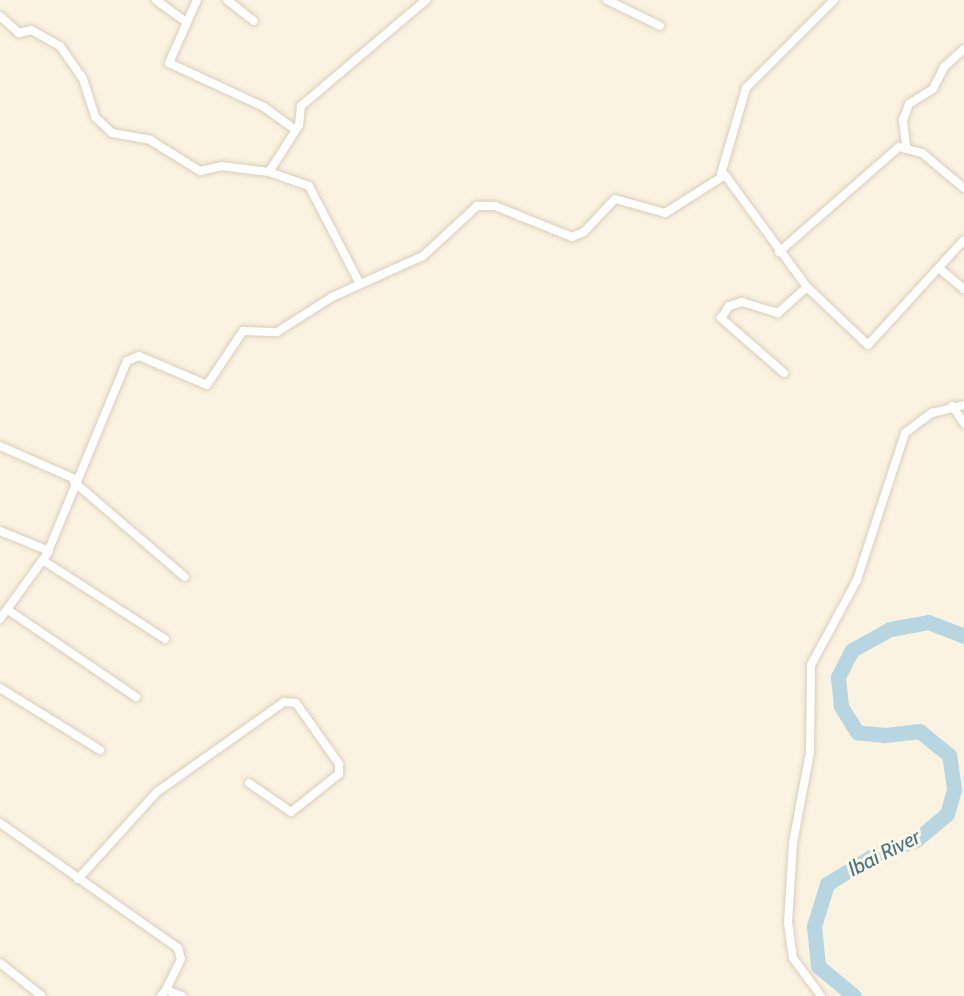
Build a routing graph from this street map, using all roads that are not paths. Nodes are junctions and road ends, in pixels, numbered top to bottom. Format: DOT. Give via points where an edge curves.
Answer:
graph roads {
  1 [pos="156,0"];
  2 [pos="197,0"];
  3 [pos="227,0"];
  4 [pos="426,0"];
  5 [pos="607,0"];
  6 [pos="834,0"];
  7 [pos="0,16"];
  8 [pos="185,21"];
  9 [pos="254,21"];
  10 [pos="660,26"];
  11 [pos="964,49"];
  12 [pos="296,130"];
  13 [pos="906,146"];
  14 [pos="269,172"];
  15 [pos="722,174"];
  16 [pos="964,188"];
  17 [pos="964,240"];
  18 [pos="779,252"];
  19 [pos="940,269"];
  20 [pos="360,284"];
  21 [pos="807,287"];
  22 [pos="964,289"];
  23 [pos="784,373"];
  24 [pos="964,405"];
  25 [pos="952,406"];
  26 [pos="964,423"];
  27 [pos="0,446"];
  28 [pos="75,480"];
  29 [pos="0,531"];
  30 [pos="49,551"];
  31 [pos="44,561"];
  32 [pos="185,577"];
  33 [pos="8,610"];
  34 [pos="0,620"];
  35 [pos="165,639"];
  36 [pos="0,688"];
  37 [pos="136,697"];
  38 [pos="100,750"];
  39 [pos="249,783"];
  40 [pos="0,823"];
  41 [pos="78,879"];
  42 [pos="0,963"];
  43 [pos="163,993"];
  44 [pos="42,996"];
  45 [pos="182,996"];
  46 [pos="820,996"];
  1 -- 8 [label="street"];
  2 -- 8 [label="street"];
  3 -- 9 [label="street"];
  4 -- 12 [label="street" via="301,106"];
  5 -- 10 [label="street"];
  6 -- 15 [label="street" via="746,88"];
  7 -- 14 [label="street" via="19,33 31,30 60,46 83,79 95,117 112,134 150,140 200,171 221,166"];
  8 -- 12 [label="street" via="170,63 264,106"];
  11 -- 13 [label="street" via="944,67 933,90 909,104 903,120"];
  12 -- 14 [label="street"];
  13 -- 16 [label="street"];
  13 -- 18 [label="street"];
  14 -- 20 [label="street" via="303,182 314,191"];
  15 -- 18 [label="street"];
  15 -- 20 [label="street" via="665,213 615,199 584,232 572,237 485,204 470,211 423,256"];
  17 -- 19 [label="street"];
  18 -- 21 [label="street"];
  19 -- 21 [label="street" via="868,345"];
  19 -- 22 [label="street"];
  20 -- 28 [label="street" via="277,332 243,331 207,385 139,356 127,361"];
  21 -- 23 [label="street" via="778,313 742,302 729,306 721,318"];
  24 -- 25 [label="street"];
  25 -- 26 [label="street"];
  25 -- 46 [label="street" via="910,426 857,580 812,665 809,763 793,843 788,912 793,958"];
  27 -- 28 [label="street"];
  28 -- 30 [label="street"];
  28 -- 32 [label="street"];
  29 -- 30 [label="street"];
  30 -- 31 [label="street"];
  31 -- 33 [label="street"];
  31 -- 35 [label="street"];
  33 -- 34 [label="street"];
  33 -- 37 [label="street"];
  36 -- 38 [label="street"];
  39 -- 41 [label="street" via="291,812 339,774 339,764 296,703 284,702 157,792"];
  40 -- 41 [label="street"];
  41 -- 43 [label="street" via="178,948 181,959"];
  42 -- 44 [label="street"];
  43 -- 45 [label="street"];
}
